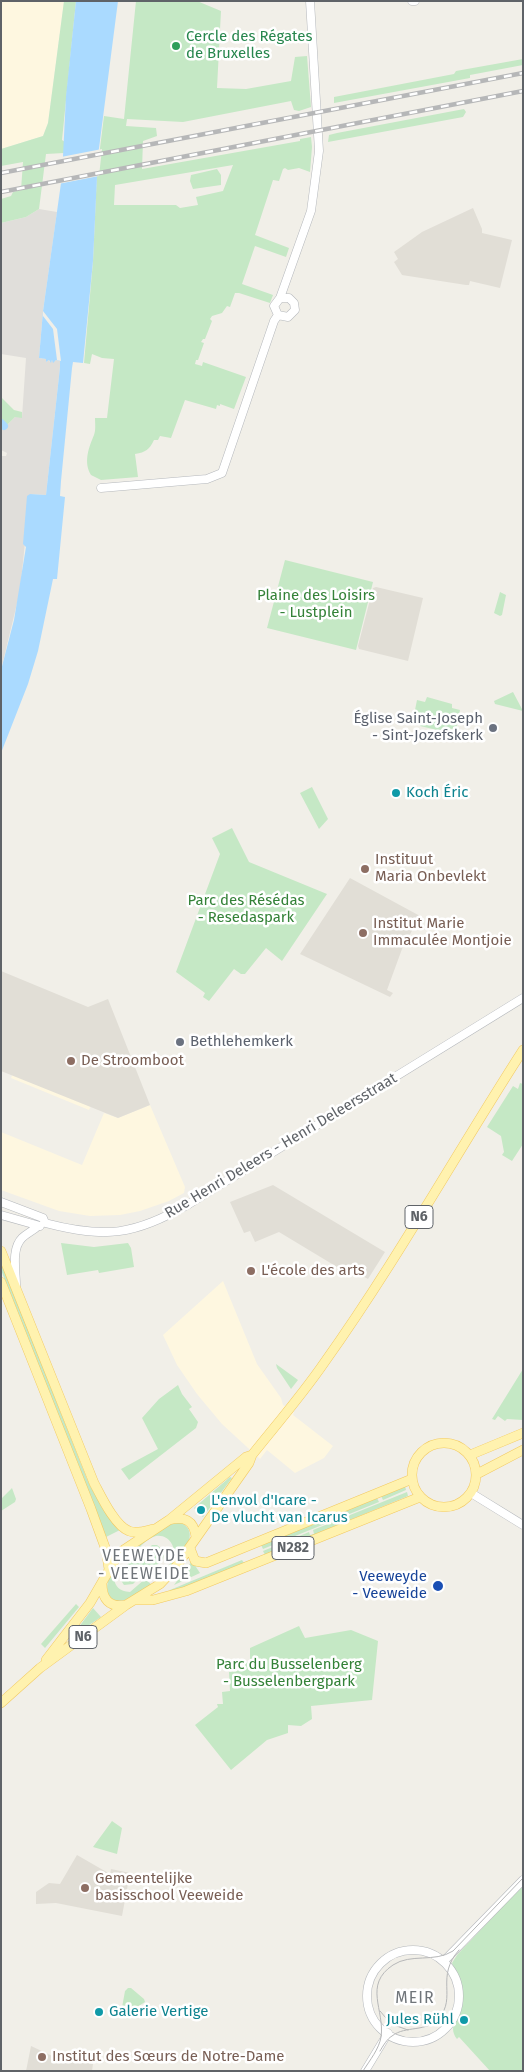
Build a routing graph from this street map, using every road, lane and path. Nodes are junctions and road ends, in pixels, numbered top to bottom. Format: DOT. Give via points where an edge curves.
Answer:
graph roads {
  1 [pos="310,1"];
  2 [pos="280,298"];
  3 [pos="278,315"];
  4 [pos="101,488"];
  5 [pos="523,998"];
  6 [pos="523,1050"];
  7 [pos="1,1202"];
  8 [pos="1,1215"];
  9 [pos="42,1222"];
  10 [pos="1,1251"];
  11 [pos="1,1282"];
  12 [pos="16,1290"];
  13 [pos="523,1433"];
  14 [pos="523,1450"];
  15 [pos="252,1455"];
  16 [pos="470,1456"];
  17 [pos="477,1474"];
  18 [pos="412,1479"];
  19 [pos="471,1493"];
  20 [pos="420,1497"];
  21 [pos="169,1520"];
  22 [pos="523,1525"];
  23 [pos="153,1530"];
  24 [pos="196,1537"];
  25 [pos="190,1548"];
  26 [pos="109,1569"];
  27 [pos="102,1583"];
  28 [pos="136,1600"];
  29 [pos="126,1605"];
  30 [pos="40,1668"];
  31 [pos="1,1703"];
  32 [pos="523,1880"];
  33 [pos="444,1961"];
  34 [pos="388,2033"];
  35 [pos="365,2071"];
  1 -- 2 [label="street" via="319,151 311,211"];
  2 -- 3 [label="street" via="274,306"];
  2 -- 3 [label="street" via="293,300 295,310 288,317"];
  3 -- 4 [label="street" via="222,474 207,479"];
  5 -- 9 [label="street, Rue Henri Deleers - Henri Deleersstraat" via="162,1219 138,1229 111,1232 71,1230"];
  6 -- 15 [label="main road, N6" via="324,1364"];
  7 -- 9 [label="street, Rue Henri Deleers - Henri Deleersstraat"];
  8 -- 9 [label="street, Rue Henri Deleers - Henri Deleersstraat"];
  9 -- 12 [label="street" via="17,1246"];
  10 -- 12 [label="main road"];
  11 -- 26 [label="main road" via="97,1524"];
  12 -- 23 [label="main road" via="97,1489 114,1517 126,1529 135,1532"];
  13 -- 16 [label="main road"];
  14 -- 17 [label="main road"];
  15 -- 21 [label="main road, N6"];
  15 -- 24 [label="main road, N6" via="250,1463"];
  16 -- 17 [label="main road"];
  16 -- 18 [label="main road" via="453,1444 430,1446 415,1462"];
  17 -- 19 [label="main road"];
  18 -- 20 [label="main road"];
  18 -- 25 [label="main road, N282" via="206,1563 195,1561"];
  19 -- 20 [label="main road" via="450,1507 433,1505"];
  19 -- 22 [label="street"];
  20 -- 28 [label="main road, N282" via="186,1591 153,1600"];
  21 -- 23 [label="main road, N6"];
  21 -- 24 [label="main road" via="180,1518 190,1521"];
  23 -- 26 [label="main road, N6" via="122,1550"];
  24 -- 25 [label="main road, N6"];
  25 -- 28 [label="main road, N6" via="160,1584"];
  26 -- 27 [label="main road, N6"];
  27 -- 29 [label="main road" via="108,1602 114,1606"];
  27 -- 30 [label="main road, N6"];
  28 -- 29 [label="main road, N6"];
  29 -- 30 [label="main road, N6"];
  30 -- 31 [label="main road, N6"];
  32 -- 33 [label="street"];
  33 -- 34 [label="street" via="455,1977 459,1995 458,2008 449,2024 434,2036 418,2041 400,2039"];
  33 -- 34 [label="street" via="428,1952 407,1951 391,1956 376,1969 368,1991 369,2007 375,2021"];
  34 -- 35 [label="street"];
}
